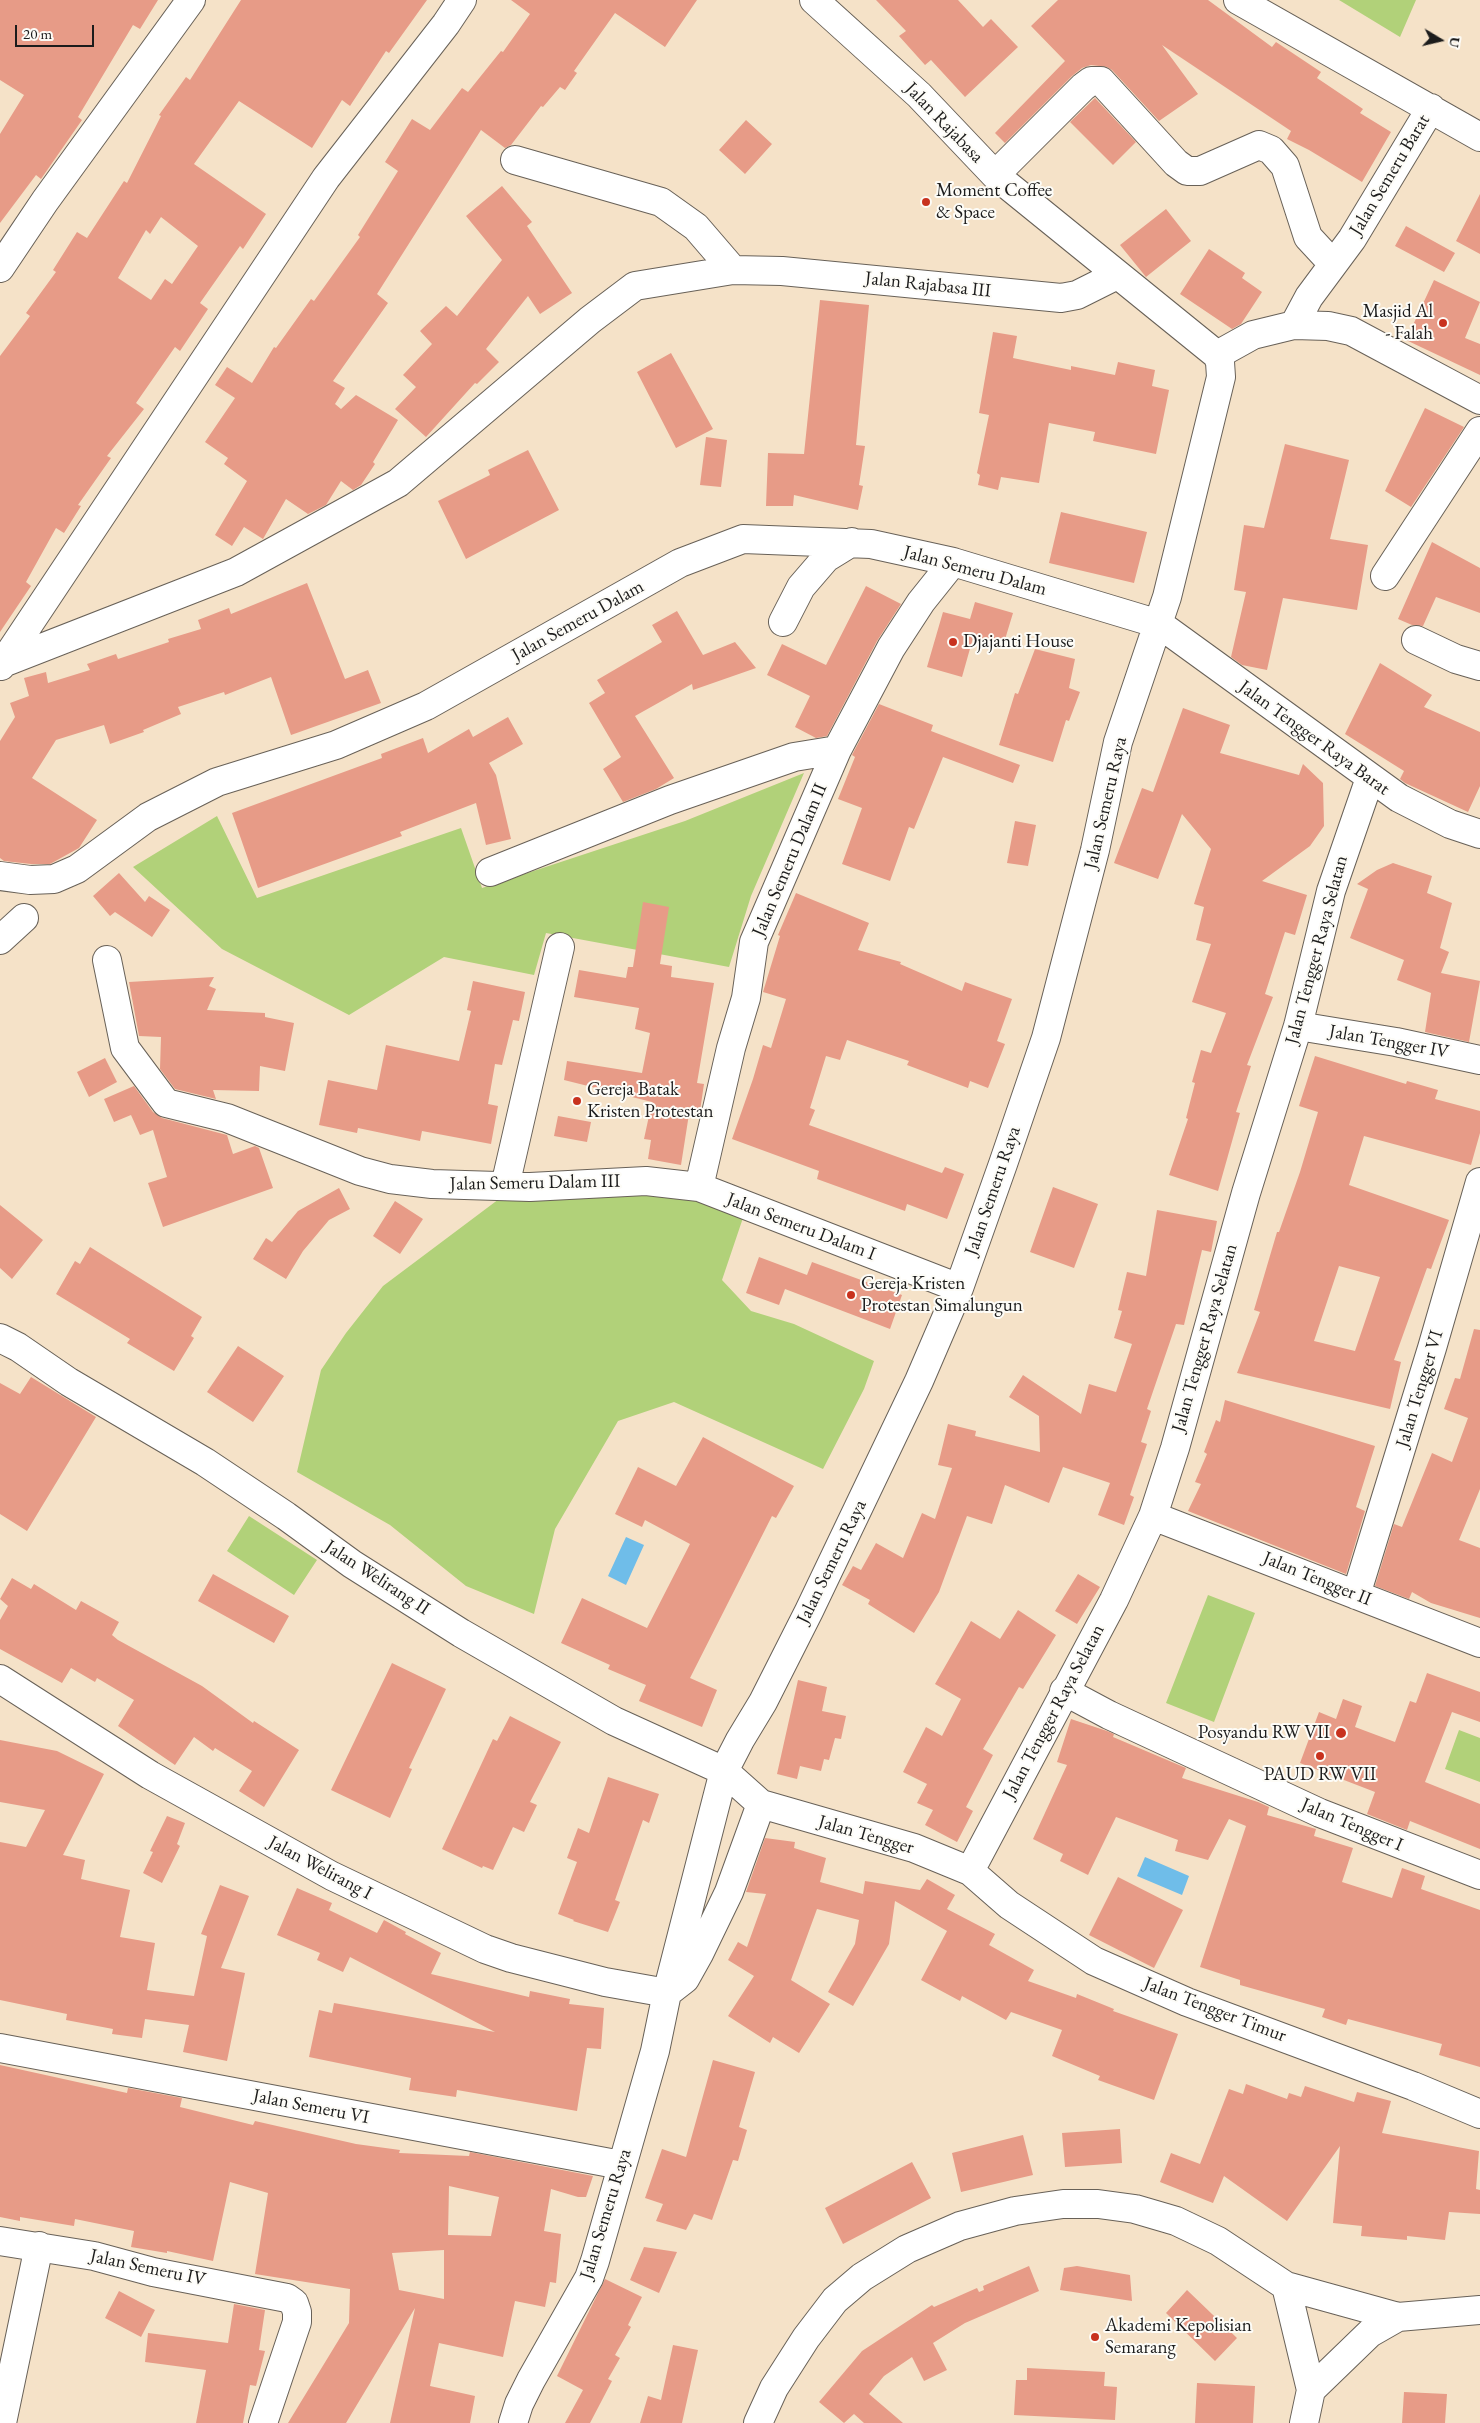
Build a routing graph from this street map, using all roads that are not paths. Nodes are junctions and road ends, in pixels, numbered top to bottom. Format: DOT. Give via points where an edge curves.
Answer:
graph roads {
  1 [pos="191,0"];
  2 [pos="462,0"];
  3 [pos="814,0"];
  4 [pos="1238,0"];
  5 [pos="1431,108"];
  6 [pos="1480,137"];
  7 [pos="514,160"];
  8 [pos="995,175"];
  9 [pos="1332,264"];
  10 [pos="0,268"];
  11 [pos="733,270"];
  12 [pos="1117,275"];
  13 [pos="1294,325"];
  14 [pos="1217,355"];
  15 [pos="1480,400"];
  16 [pos="1480,431"];
  17 [pos="852,542"];
  18 [pos="953,562"];
  19 [pos="1386,576"];
  20 [pos="783,622"];
  21 [pos="1159,624"];
  22 [pos="1416,640"];
  23 [pos="1,666"];
  24 [pos="1480,666"];
  25 [pos="837,750"];
  26 [pos="1370,778"];
  27 [pos="1480,834"];
  28 [pos="490,872"];
  29 [pos="0,876"];
  30 [pos="24,918"];
  31 [pos="0,940"];
  32 [pos="560,947"];
  33 [pos="107,960"];
  34 [pos="1298,1026"];
  35 [pos="1480,1060"];
  36 [pos="1480,1182"];
  37 [pos="505,1186"];
  38 [pos="699,1187"];
  39 [pos="958,1288"];
  40 [pos="0,1338"];
  41 [pos="1153,1516"];
  42 [pos="1356,1595"];
  43 [pos="1480,1643"];
  44 [pos="0,1679"];
  45 [pos="1064,1690"];
  46 [pos="724,1771"];
  47 [pos="761,1804"];
  48 [pos="970,1871"];
  49 [pos="1480,1875"];
  50 [pos="667,1993"];
  51 [pos="0,2048"];
  52 [pos="1480,2114"];
  53 [pos="622,2165"];
  54 [pos="0,2241"];
  55 [pos="39,2246"];
  56 [pos="1286,2286"];
  57 [pos="1480,2310"];
  58 [pos="1398,2317"];
  59 [pos="1311,2390"];
  60 [pos="2,2423"];
  61 [pos="263,2423"];
  62 [pos="513,2423"];
  63 [pos="758,2423"];
  64 [pos="1304,2423"];
  1 -- 10 [label="street" via="44,201"];
  2 -- 23 [label="street" via="326,178"];
  3 -- 8 [label="street, Jalan Rajabasa" via="919,95"];
  4 -- 5 [label="street, Jalan Semeru Barat"];
  5 -- 6 [label="street"];
  5 -- 9 [label="street, Jalan Semeru Barat" via="1352,239"];
  7 -- 11 [label="street" via="660,202 696,227"];
  8 -- 9 [label="street" via="1083,87 1091,81 1101,81 1187,171 1200,171 1259,144 1271,150 1284,166 1308,238"];
  8 -- 12 [label="street, Jalan Rajabasa"];
  9 -- 13 [label="street, Jalan Semeru Barat"];
  11 -- 12 [label="street, Jalan Rajabasa III" via="782,270 1061,298 1071,297"];
  11 -- 23 [label="street, Jalan Rajabasa III" via="635,286 590,320 398,483 236,572"];
  12 -- 14 [label="street, Jalan Rajabasa"];
  13 -- 14 [label="street" via="1253,335"];
  13 -- 15 [label="street" via="1328,326 1351,331"];
  14 -- 21 [label="street, Jalan Semeru Raya" via="1221,377"];
  16 -- 19 [label="street"];
  17 -- 18 [label="street, Jalan Semeru Dalam"];
  17 -- 20 [label="street" via="826,558 801,587"];
  17 -- 29 [label="street, Jalan Semeru Dalam" via="743,539 680,563 426,706 336,745 217,782 148,816 77,869 54,879"];
  18 -- 21 [label="street, Jalan Semeru Dalam"];
  18 -- 25 [label="street, Jalan Semeru Dalam II" via="921,602 891,648"];
  21 -- 26 [label="street, Jalan Tengger Raya Barat"];
  21 -- 39 [label="street, Jalan Semeru Raya" via="1118,742 1095,850 1046,1038"];
  22 -- 24 [label="street" via="1456,660"];
  25 -- 28 [label="street" via="794,757 670,800"];
  25 -- 38 [label="street, Jalan Semeru Dalam II" via="754,942 746,998"];
  26 -- 27 [label="street, Jalan Tengger Raya Barat" via="1399,798 1450,824"];
  26 -- 34 [label="street, Jalan Tengger Raya Selatan" via="1331,891"];
  30 -- 31 [label="street"];
  32 -- 37 [label="street"];
  33 -- 37 [label="street, Jalan Semeru Dalam III" via="128,1054 166,1103 227,1118 360,1172 432,1184"];
  34 -- 35 [label="street, Jalan Tengger IV"];
  34 -- 41 [label="street, Jalan Tengger Raya Selatan"];
  36 -- 42 [label="street, Jalan Tengger VI"];
  37 -- 38 [label="street, Jalan Semeru Dalam III" via="530,1188 646,1181"];
  38 -- 39 [label="street, Jalan Semeru Dalam I"];
  39 -- 46 [label="street, Jalan Semeru Raya" via="919,1381 809,1611"];
  40 -- 46 [label="street, Jalan Welirang II" via="205,1462 352,1564 461,1633 614,1721"];
  41 -- 42 [label="street, Jalan Tengger II"];
  41 -- 45 [label="street, Jalan Tengger Raya Selatan" via="1114,1600"];
  42 -- 43 [label="street, Jalan Tengger II"];
  44 -- 50 [label="street, Jalan Welirang I" via="150,1776 332,1876 458,1936 511,1958 611,1983"];
  45 -- 48 [label="street, Jalan Tengger Raya Selatan"];
  45 -- 49 [label="street, Jalan Tengger I" via="1109,1715 1320,1813"];
  46 -- 47 [label="street, Jalan Welirang II"];
  46 -- 50 [label="street, Jalan Semeru Raya"];
  47 -- 48 [label="street, Jalan Tengger" via="914,1848"];
  47 -- 50 [label="street" via="729,1892 699,1954 685,1979"];
  48 -- 52 [label="street, Jalan Tengger Timur" via="1009,1905 1094,1961 1187,2002 1414,2086"];
  50 -- 53 [label="street, Jalan Semeru Raya"];
  51 -- 53 [label="street, Jalan Semeru VI"];
  53 -- 62 [label="street, Jalan Semeru Raya" via="589,2278 531,2380"];
  54 -- 55 [label="street, Jalan Semeru IV"];
  55 -- 60 [label="street"];
  55 -- 61 [label="street, Jalan Semeru IV" via="153,2272 274,2294 294,2303 297,2322"];
  56 -- 58 [label="street"];
  56 -- 59 [label="street"];
  56 -- 63 [label="street" via="1218,2241 1176,2221 1135,2209 1072,2204 1015,2211 960,2226 907,2249 862,2277 835,2300 806,2338 774,2388"];
  57 -- 58 [label="street"];
  58 -- 59 [label="street" via="1370,2333"];
  59 -- 64 [label="street"];
}
